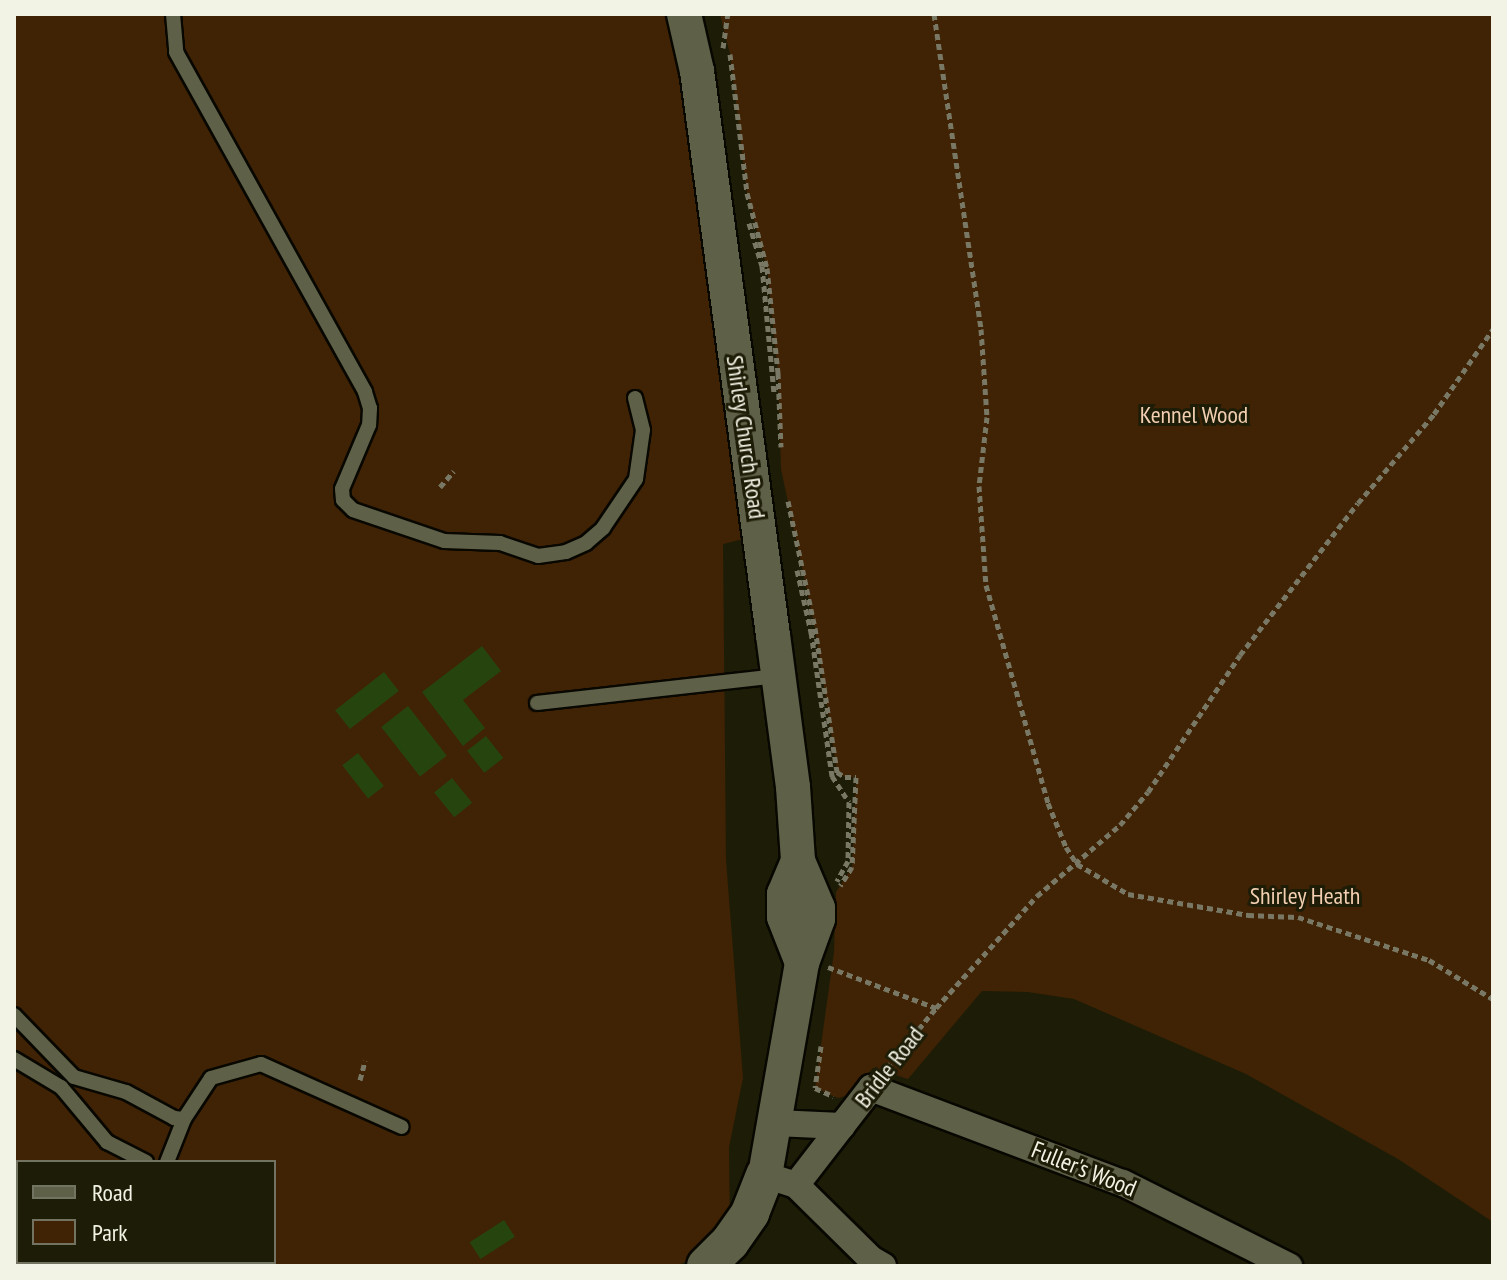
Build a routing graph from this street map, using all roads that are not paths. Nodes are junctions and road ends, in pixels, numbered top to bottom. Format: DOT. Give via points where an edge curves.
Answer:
graph roads {
  1 [pos="173,14"];
  2 [pos="684,14"];
  3 [pos="635,398"];
  4 [pos="779,676"];
  5 [pos="537,703"];
  6 [pos="14,1015"];
  7 [pos="14,1059"];
  8 [pos="872,1078"];
  9 [pos="184,1119"];
  10 [pos="775,1123"];
  11 [pos="842,1126"];
  12 [pos="402,1127"];
  13 [pos="142,1160"];
  14 [pos="168,1160"];
  15 [pos="781,1180"];
  16 [pos="706,1266"];
  17 [pos="883,1266"];
  18 [pos="1289,1266"];
  1 -- 3 [label="lane" via="176,52 365,392 369,425 342,489 343,500 353,510 444,541 500,543 538,556 566,552 603,528 636,479 643,430"];
  2 -- 4 [label="street, Shirley Church Road" via="697,71"];
  4 -- 5 [label="lane"];
  4 -- 10 [label="street, Shirley Church Road" via="798,861 784,894 784,917 822,967"];
  6 -- 9 [label="lane" via="74,1077 126,1092"];
  7 -- 13 [label="lane" via="61,1087 107,1142"];
  8 -- 11 [label="street, Bridle Road"];
  8 -- 18 [label="street, Fuller's Wood" via="1123,1183"];
  9 -- 12 [label="lane" via="211,1078 261,1064"];
  9 -- 14 [label="lane"];
  10 -- 11 [label="street, Bridle Road"];
  10 -- 15 [label="street"];
  11 -- 15 [label="street, Bridle Road"];
  15 -- 16 [label="main road"];
  15 -- 17 [label="street"];
}
